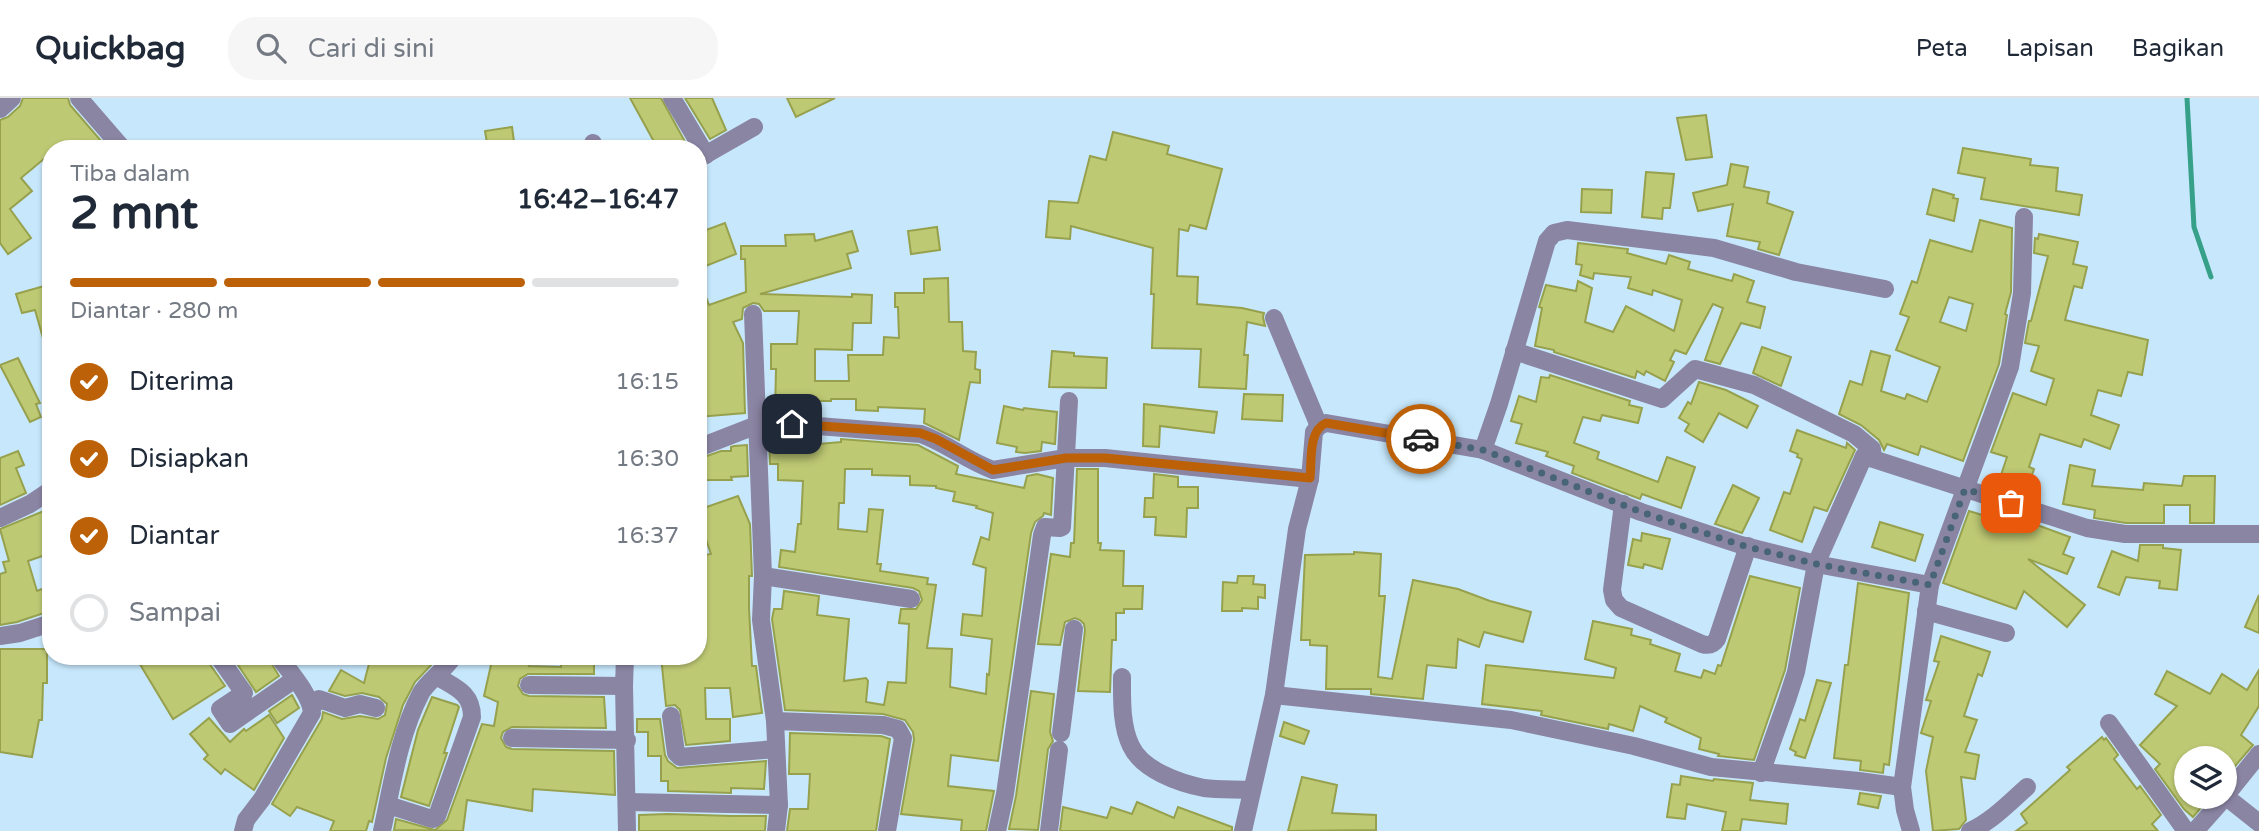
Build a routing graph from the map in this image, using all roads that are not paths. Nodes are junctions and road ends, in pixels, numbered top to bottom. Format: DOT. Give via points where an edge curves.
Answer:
graph roads {
  1 [pos="12,98"];
  2 [pos="79,98"];
  3 [pos="672,98"];
  4 [pos="0,109"];
  5 [pos="754,127"];
  6 [pos="115,140"];
  7 [pos="693,140"];
  8 [pos="707,154"];
  9 [pos="2024,217"];
  10 [pos="1885,289"];
  11 [pos="753,314"];
  12 [pos="1274,318"];
  13 [pos="1514,351"];
  14 [pos="1069,401"];
  15 [pos="757,425"];
  16 [pos="1319,426"];
  17 [pos="707,444"];
  18 [pos="1483,450"];
  19 [pos="1066,458"];
  20 [pos="1873,458"];
  21 [pos="1310,478"];
  22 [pos="1965,489"];
  23 [pos="42,496"];
  24 [pos="1623,504"];
  25 [pos="0,518"];
  26 [pos="2259,534"];
  27 [pos="1748,546"];
  28 [pos="1816,564"];
  29 [pos="763,576"];
  30 [pos="1930,585"];
  31 [pos="911,600"];
  32 [pos="1926,611"];
  33 [pos="42,626"];
  34 [pos="1074,629"];
  35 [pos="2006,633"];
  36 [pos="0,636"];
  37 [pos="224,665"];
  38 [pos="285,665"];
  39 [pos="447,665"];
  40 [pos="625,665"];
  41 [pos="438,677"];
  42 [pos="1122,677"];
  43 [pos="295,679"];
  44 [pos="529,685"];
  45 [pos="624,686"];
  46 [pos="1274,695"];
  47 [pos="312,707"];
  48 [pos="376,708"];
  49 [pos="671,716"];
  50 [pos="775,721"];
  51 [pos="2109,723"];
  52 [pos="512,738"];
  53 [pos="626,740"];
  54 [pos="775,749"];
  55 [pos="2259,754"];
  56 [pos="1761,773"];
  57 [pos="2237,781"];
  58 [pos="1902,787"];
  59 [pos="2027,787"];
  60 [pos="1252,790"];
  61 [pos="628,802"];
  62 [pos="388,805"];
  63 [pos="779,805"];
  64 [pos="2237,806"];
  65 [pos="2214,809"];
  66 [pos="2259,823"];
  67 [pos="243,831"];
  68 [pos="382,831"];
  69 [pos="627,831"];
  70 [pos="776,831"];
  71 [pos="887,831"];
  72 [pos="997,831"];
  73 [pos="1049,831"];
  74 [pos="1243,831"];
  75 [pos="1911,831"];
  76 [pos="1970,831"];
  77 [pos="2186,831"];
  78 [pos="2195,831"];
  1 -- 4 [label="street"];
  2 -- 6 [label="street"];
  3 -- 7 [label="street"];
  5 -- 8 [label="street"];
  9 -- 22 [label="street" via="2022,293 2010,367"];
  10 -- 13 [label="street" via="1796,272 1714,248 1567,230 1554,233 1547,241"];
  11 -- 15 [label="street"];
  12 -- 16 [label="street"];
  13 -- 18 [label="street"];
  13 -- 20 [label="street" via="1662,399 1695,369 1754,385 1854,434 1872,449"];
  14 -- 19 [label="street"];
  15 -- 17 [label="street"];
  15 -- 19 [label="street" via="920,433 993,470"];
  15 -- 29 [label="street"];
  16 -- 18 [label="street" via="1336,424"];
  16 -- 21 [label="street" via="1314,432"];
  18 -- 24 [label="street"];
  19 -- 21 [label="street" via="1125,459"];
  19 -- 72 [label="street" via="1062,527 1045,527 1042,535"];
  20 -- 22 [label="street"];
  20 -- 28 [label="street" via="1862,458"];
  21 -- 46 [label="street" via="1297,529"];
  22 -- 26 [label="street" via="2087,528 2125,534"];
  22 -- 30 [label="street"];
  23 -- 25 [label="street"];
  24 -- 27 [label="street"];
  24 -- 27 [label="street" via="1614,600 1622,608 1702,644 1708,646 1717,639"];
  27 -- 28 [label="street"];
  28 -- 30 [label="street"];
  28 -- 56 [label="street" via="1796,672"];
  29 -- 31 [label="street"];
  29 -- 50 [label="street" via="761,620"];
  30 -- 32 [label="street"];
  32 -- 35 [label="street"];
  32 -- 58 [label="street"];
  33 -- 36 [label="street"];
  34 -- 73 [label="street"];
  37 -- 43 [label="street" via="244,693 220,709 230,724"];
  38 -- 43 [label="street"];
  39 -- 41 [label="street"];
  40 -- 45 [label="street"];
  41 -- 62 [label="street" via="423,690 406,731"];
  41 -- 62 [label="street" via="469,699 472,718 436,816 429,818"];
  42 -- 60 [label="street" via="1130,745 1142,762 1205,788"];
  43 -- 47 [label="street"];
  44 -- 45 [label="street"];
  45 -- 53 [label="street"];
  46 -- 56 [label="street" via="1511,720 1711,767"];
  46 -- 60 [label="street"];
  47 -- 48 [label="street" via="319,699 345,708 360,704"];
  47 -- 67 [label="street" via="309,722"];
  49 -- 54 [label="street" via="680,757"];
  50 -- 54 [label="street"];
  50 -- 71 [label="street" via="898,729 903,738"];
  51 -- 77 [label="street"];
  52 -- 53 [label="street"];
  53 -- 61 [label="street"];
  54 -- 63 [label="street"];
  55 -- 57 [label="street"];
  56 -- 58 [label="street"];
  58 -- 75 [label="street"];
  59 -- 76 [label="street"];
  60 -- 74 [label="street"];
  61 -- 63 [label="street"];
  61 -- 69 [label="street"];
  62 -- 68 [label="street"];
  63 -- 70 [label="street"];
  64 -- 66 [label="street"];
  65 -- 78 [label="street"];
}
